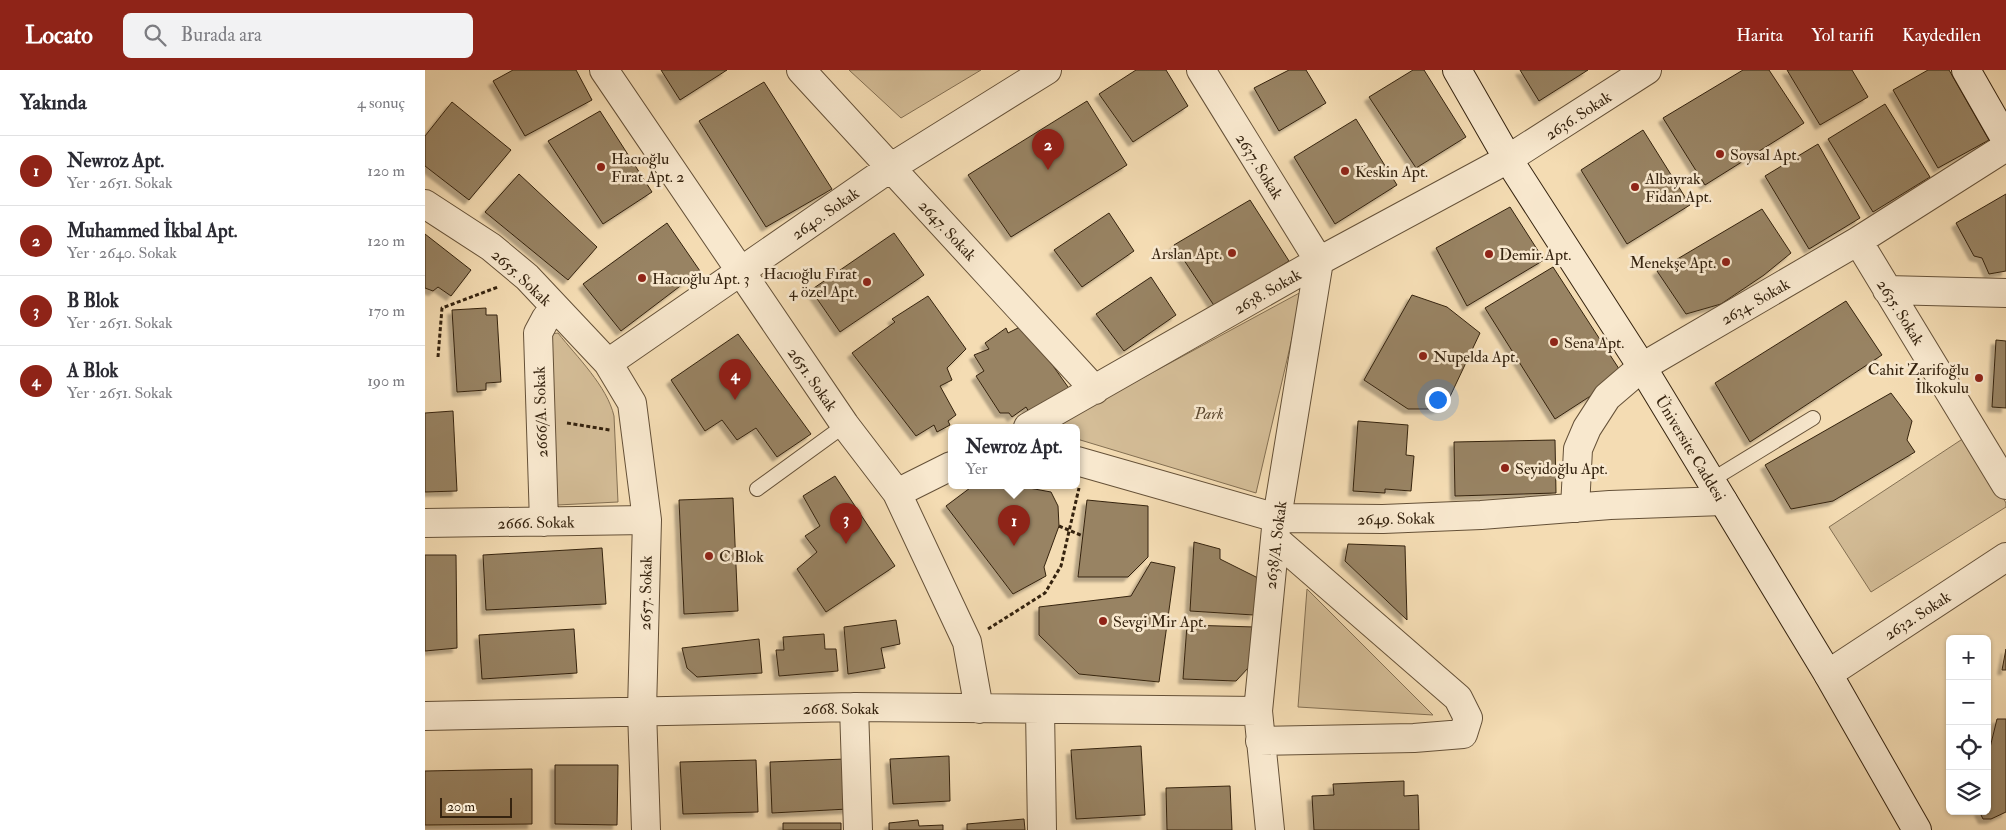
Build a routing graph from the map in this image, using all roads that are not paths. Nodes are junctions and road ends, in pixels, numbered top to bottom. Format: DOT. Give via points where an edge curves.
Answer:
graph roads {
  1 [pos="604,70"];
  2 [pos="801,70"];
  3 [pos="1047,70"];
  4 [pos="1201,70"];
  5 [pos="1457,70"];
  6 [pos="1647,70"];
  7 [pos="1965,70"];
  8 [pos="1017,78"];
  9 [pos="2006,140"];
  10 [pos="2006,147"];
  11 [pos="1508,159"];
  12 [pos="890,168"];
  13 [pos="425,204"];
  14 [pos="1858,241"];
  15 [pos="1319,261"];
  16 [pos="740,272"];
  17 [pos="1887,290"];
  18 [pos="2006,293"];
  19 [pos="559,312"];
  20 [pos="608,363"];
  21 [pos="1642,367"];
  22 [pos="1095,390"];
  23 [pos="1813,418"];
  24 [pos="1033,424"];
  25 [pos="845,425"];
  26 [pos="1081,462"];
  27 [pos="948,468"];
  28 [pos="2006,485"];
  29 [pos="757,489"];
  30 [pos="1717,491"];
  31 [pos="897,493"];
  32 [pos="1575,508"];
  33 [pos="647,520"];
  34 [pos="544,522"];
  35 [pos="425,523"];
  36 [pos="1276,528"];
  37 [pos="2006,557"];
  38 [pos="1828,674"];
  39 [pos="854,707"];
  40 [pos="979,709"];
  41 [pos="642,710"];
  42 [pos="1040,710"];
  43 [pos="1258,711"];
  44 [pos="425,716"];
  45 [pos="1260,740"];
  46 [pos="646,830"];
  47 [pos="858,830"];
  48 [pos="1042,830"];
  49 [pos="1270,830"];
  50 [pos="1917,830"];
  1 -- 16 [label="street, 2651. Sokak"];
  2 -- 12 [label="street, 2647. Sokak"];
  3 -- 8 [label="street, 2640. Sokak"];
  4 -- 15 [label="street, 2637. Sokak"];
  5 -- 11 [label="street, Üniversite Caddesi"];
  6 -- 11 [label="street, 2636. Sokak"];
  7 -- 9 [label="street"];
  8 -- 12 [label="street, 2640. Sokak"];
  10 -- 14 [label="street, 2634. Sokak"];
  11 -- 15 [label="street, 2638. Sokak"];
  11 -- 21 [label="street, Üniversite Caddesi"];
  12 -- 16 [label="street, 2640. Sokak"];
  12 -- 22 [label="street, 2647. Sokak"];
  13 -- 19 [label="street, 2655. Sokak" via="491,247 527,277"];
  14 -- 17 [label="street, 2635. Sokak"];
  14 -- 21 [label="street, 2634. Sokak"];
  15 -- 22 [label="street, 2638. Sokak"];
  15 -- 36 [label="street, 2638/A. Sokak"];
  16 -- 20 [label="street, 2640. Sokak"];
  16 -- 25 [label="street, 2651. Sokak"];
  17 -- 18 [label="street"];
  17 -- 28 [label="street, 2635. Sokak"];
  19 -- 20 [label="street, 2655. Sokak"];
  19 -- 34 [label="street, 2666/A. Sokak" via="546,318 538,333"];
  20 -- 33 [label="street, 2657. Sokak" via="632,403"];
  21 -- 30 [label="street, Üniversite Caddesi"];
  21 -- 32 [label="street, 2634. Sokak" via="1607,397 1587,428 1578,449"];
  22 -- 24 [label="street, 2638. Sokak"];
  23 -- 30 [label="lane"];
  25 -- 29 [label="lane"];
  25 -- 31 [label="street, 2651. Sokak"];
  26 -- 36 [label="street, 2649. Sokak"];
  27 -- 31 [label="street"];
  30 -- 32 [label="street, 2649. Sokak"];
  30 -- 38 [label="street, Üniversite Caddesi"];
  31 -- 40 [label="street, 2651. Sokak" via="967,642"];
  32 -- 36 [label="street, 2649. Sokak"];
  33 -- 34 [label="street, 2666. Sokak"];
  33 -- 41 [label="street, 2657. Sokak"];
  34 -- 35 [label="street, 2666. Sokak"];
  36 -- 43 [label="street, 2638/A. Sokak"];
  36 -- 45 [label="street" via="1458,698 1468,718 1463,734 1414,738"];
  37 -- 38 [label="street, 2632. Sokak"];
  38 -- 50 [label="street, Üniversite Caddesi"];
  39 -- 40 [label="street, 2668. Sokak"];
  39 -- 41 [label="street, 2668. Sokak"];
  39 -- 47 [label="street"];
  40 -- 42 [label="street, 2668. Sokak"];
  41 -- 44 [label="street, 2668. Sokak"];
  41 -- 46 [label="street, 2657. Sokak"];
  42 -- 43 [label="street, 2668. Sokak"];
  42 -- 48 [label="street"];
  43 -- 45 [label="street, 2638/A. Sokak"];
  45 -- 49 [label="street, 2638/A. Sokak"];
}
